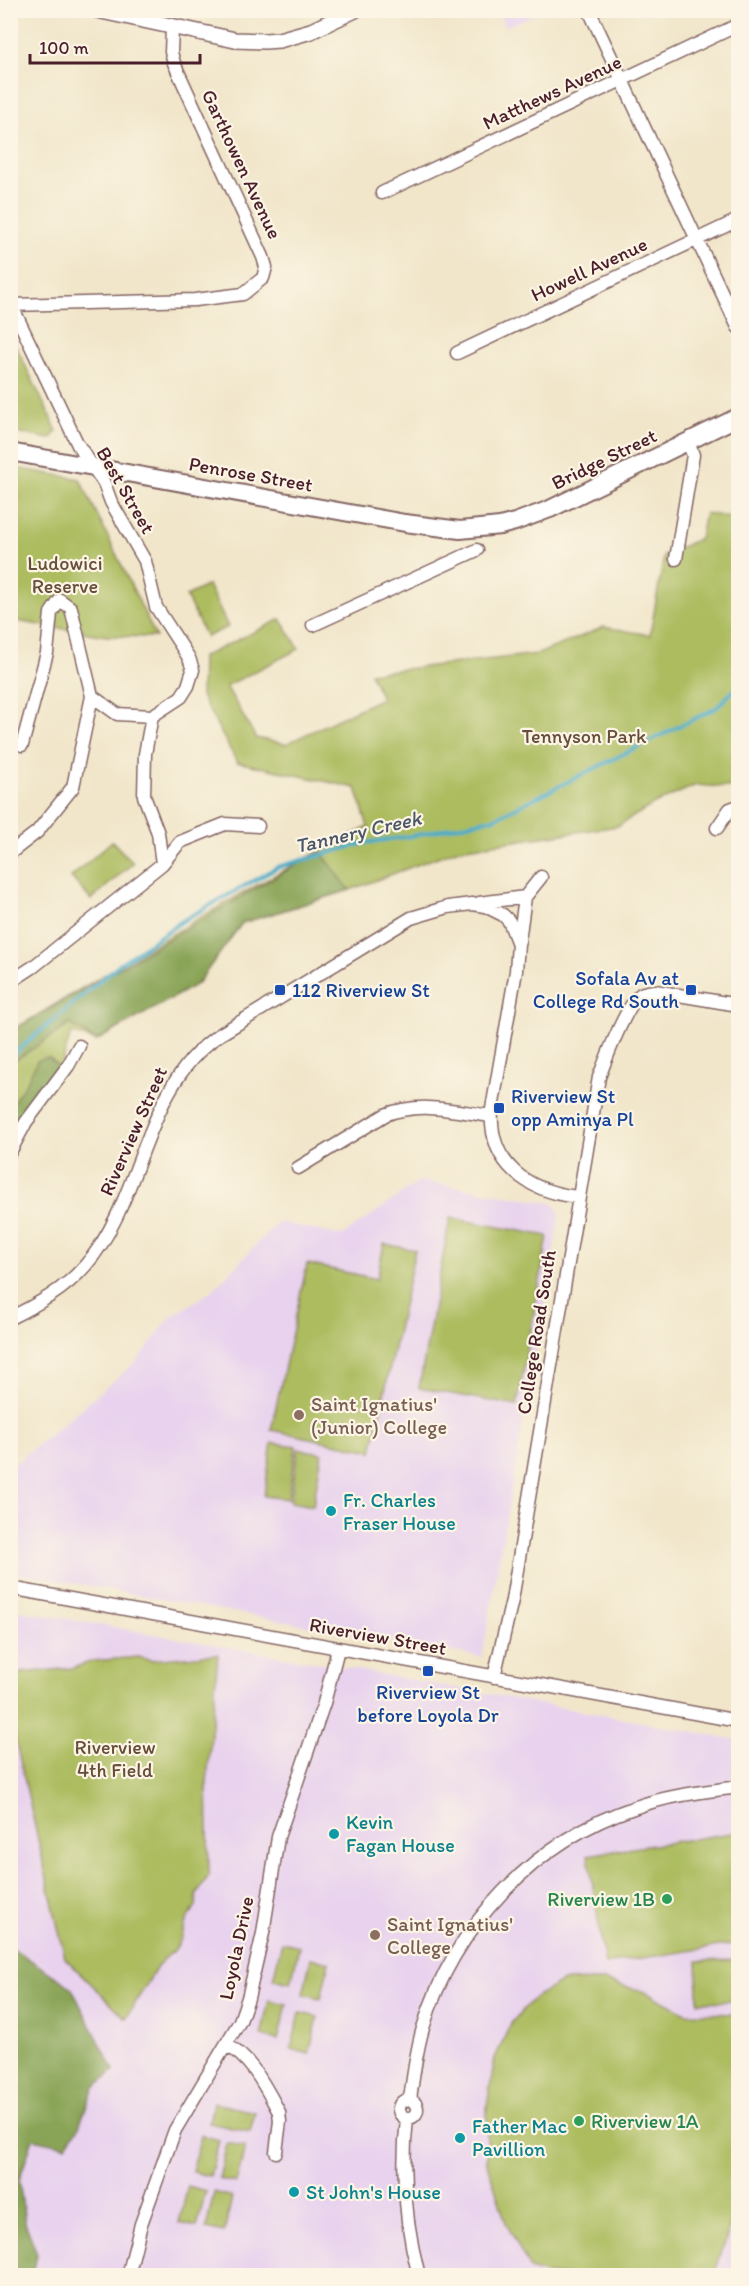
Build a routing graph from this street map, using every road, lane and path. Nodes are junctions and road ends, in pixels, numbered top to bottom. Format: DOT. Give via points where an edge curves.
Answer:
graph roads {
  1 [pos="97,10"];
  2 [pos="355,10"];
  3 [pos="589,10"];
  4 [pos="738,25"];
  5 [pos="172,28"];
  6 [pos="622,80"];
  7 [pos="382,193"];
  8 [pos="738,220"];
  9 [pos="697,239"];
  10 [pos="11,303"];
  11 [pos="738,327"];
  12 [pos="457,353"];
  13 [pos="738,417"];
  14 [pos="688,442"];
  15 [pos="10,452"];
  16 [pos="91,466"];
  17 [pos="484,528"];
  18 [pos="477,550"];
  19 [pos="676,559"];
  20 [pos="313,625"];
  21 [pos="92,696"];
  22 [pos="152,716"];
  23 [pos="22,745"];
  24 [pos="738,806"];
  25 [pos="258,826"];
  26 [pos="717,828"];
  27 [pos="10,853"];
  28 [pos="162,864"];
  29 [pos="541,877"];
  30 [pos="525,897"];
  31 [pos="472,904"];
  32 [pos="519,944"];
  33 [pos="10,982"];
  34 [pos="738,1005"];
  35 [pos="79,1046"];
  36 [pos="491,1116"];
  37 [pos="10,1152"];
  38 [pos="298,1168"];
  39 [pos="577,1197"];
  40 [pos="10,1318"];
  41 [pos="10,1588"];
  42 [pos="338,1649"];
  43 [pos="494,1677"];
  44 [pos="738,1717"];
  45 [pos="738,1787"];
  46 [pos="226,2045"];
  47 [pos="276,2152"];
  48 [pos="128,2276"];
  49 [pos="419,2276"];
  1 -- 5 [label="street"];
  2 -- 5 [label="street" via="311,31 279,40 235,40"];
  3 -- 6 [label="street"];
  4 -- 6 [label="street, Matthews Avenue"];
  5 -- 10 [label="street, Garthowen Avenue" via="174,63 263,257 263,278 243,294 195,300"];
  6 -- 7 [label="street, Matthews Avenue"];
  6 -- 9 [label="street"];
  8 -- 9 [label="street, Howell Avenue"];
  9 -- 11 [label="street"];
  9 -- 12 [label="street, Howell Avenue"];
  10 -- 16 [label="street, Best Street"];
  13 -- 14 [label="main road, Bridge Street"];
  14 -- 17 [label="main road, Bridge Street" via="550,509"];
  14 -- 19 [label="street" via="693,455"];
  15 -- 16 [label="main road, Penrose Street"];
  16 -- 17 [label="main road, Penrose Street" via="405,523 449,529"];
  16 -- 22 [label="street, Best Street" via="145,561 156,607 193,670 181,697"];
  18 -- 20 [label="street"];
  21 -- 22 [label="street" via="117,714"];
  21 -- 23 [label="street" via="70,608 60,600 51,613 47,653"];
  21 -- 27 [label="street" via="73,787 37,832"];
  22 -- 28 [label="street" via="145,754 144,796 158,833"];
  24 -- 26 [label="street" via="730,809"];
  25 -- 28 [label="street" via="225,824 180,842"];
  28 -- 33 [label="street"];
  29 -- 30 [label="street"];
  30 -- 31 [label="street, Riverview Street"];
  30 -- 32 [label="street"];
  31 -- 32 [label="street, Riverview Street" via="502,915 509,921"];
  31 -- 40 [label="street, Riverview Street" via="411,918 197,1051 176,1077 114,1222 97,1251 64,1287"];
  32 -- 36 [label="street"];
  34 -- 39 [label="street, College Road South" via="655,991 643,993 635,1000 599,1077"];
  35 -- 37 [label="street"];
  36 -- 38 [label="street" via="417,1107 399,1110"];
  36 -- 39 [label="street" via="499,1150 519,1177 541,1190"];
  39 -- 43 [label="street, College Road South" via="510,1609"];
  41 -- 42 [label="street, Riverview Street"];
  42 -- 43 [label="street, Riverview Street"];
  42 -- 46 [label="street, Loyola Drive" via="324,1703 278,1837 248,1998"];
  43 -- 44 [label="street, Riverview Street"];
  45 -- 49 [label="street" via="637,1806 574,1835 519,1876 486,1910 449,1965 423,2027 410,2100 401,2103 399,2109 407,2118 404,2196"];
  46 -- 47 [label="street" via="248,2063 279,2112"];
  46 -- 48 [label="street, Loyola Drive" via="175,2130 141,2224"];
}
